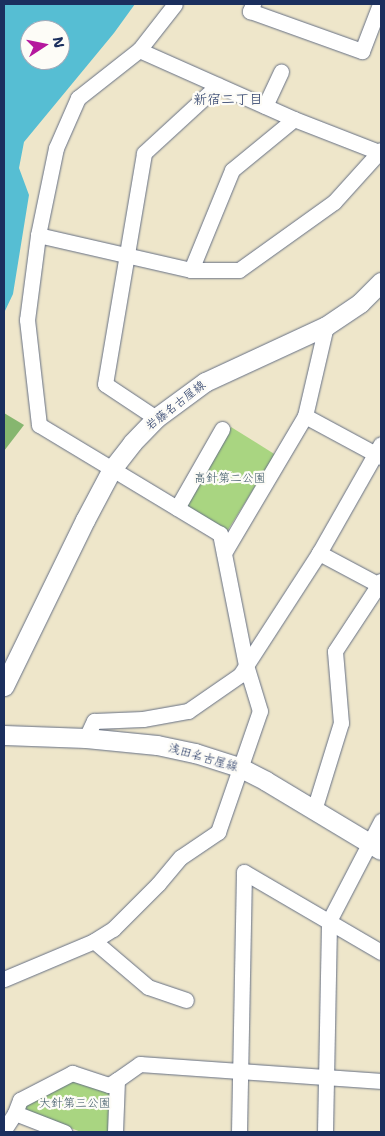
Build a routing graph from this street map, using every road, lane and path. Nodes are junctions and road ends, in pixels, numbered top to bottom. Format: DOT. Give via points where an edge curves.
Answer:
graph roads {
  1 [pos="175,4"];
  2 [pos="253,4"];
  3 [pos="380,4"];
  4 [pos="139,50"];
  5 [pos="281,70"];
  6 [pos="218,85"];
  7 [pos="265,106"];
  8 [pos="294,119"];
  9 [pos="381,152"];
  10 [pos="38,235"];
  11 [pos="125,257"];
  12 [pos="191,270"];
  13 [pos="381,282"];
  14 [pos="381,297"];
  15 [pos="360,303"];
  16 [pos="326,326"];
  17 [pos="304,416"];
  18 [pos="156,418"];
  19 [pos="222,429"];
  20 [pos="379,452"];
  21 [pos="112,469"];
  22 [pos="177,508"];
  23 [pos="319,552"];
  24 [pos="224,553"];
  25 [pos="381,584"];
  26 [pos="246,665"];
  27 [pos="4,686"];
  28 [pos="4,735"];
  29 [pos="86,738"];
  30 [pos="239,767"];
  31 [pos="314,810"];
  32 [pos="381,821"];
  33 [pos="375,846"];
  34 [pos="329,921"];
  35 [pos="94,941"];
  36 [pos="381,952"];
  37 [pos="4,979"];
  38 [pos="186,1000"];
  39 [pos="240,1072"];
  40 [pos="326,1079"];
  41 [pos="117,1080"];
  42 [pos="381,1081"];
  43 [pos="15,1113"];
  44 [pos="4,1130"];
  45 [pos="64,1132"];
  46 [pos="115,1132"];
  47 [pos="239,1132"];
  48 [pos="326,1132"];
  1 -- 4 [label="street"];
  2 -- 3 [label="street" via="250,11 362,51"];
  4 -- 6 [label="street"];
  4 -- 10 [label="street" via="78,98 56,148"];
  5 -- 7 [label="street"];
  6 -- 7 [label="street"];
  6 -- 11 [label="street" via="144,154"];
  7 -- 8 [label="street"];
  8 -- 9 [label="street"];
  8 -- 12 [label="street" via="232,170"];
  9 -- 12 [label="street" via="334,202 239,270"];
  10 -- 11 [label="street"];
  10 -- 21 [label="street" via="27,320 39,425"];
  11 -- 12 [label="street"];
  11 -- 18 [label="street" via="105,384"];
  13 -- 15 [label="main road, 岩藤名古屋線"];
  14 -- 15 [label="street"];
  15 -- 16 [label="main road, 岩藤名古屋線"];
  16 -- 17 [label="street"];
  16 -- 18 [label="main road, 岩藤名古屋線" via="205,382"];
  17 -- 20 [label="street"];
  17 -- 24 [label="street"];
  18 -- 21 [label="main road, 岩藤名古屋線"];
  19 -- 22 [label="street"];
  20 -- 23 [label="street"];
  21 -- 22 [label="street"];
  21 -- 27 [label="main road, 岩藤名古屋線"];
  22 -- 24 [label="street" via="220,534"];
  23 -- 25 [label="street"];
  23 -- 26 [label="street"];
  24 -- 26 [label="street"];
  25 -- 31 [label="street" via="335,651 341,723"];
  26 -- 29 [label="street" via="240,675 188,711 144,719 94,721"];
  26 -- 30 [label="street" via="260,711"];
  28 -- 29 [label="main road, 浅田名古屋線"];
  29 -- 30 [label="main road, 浅田名古屋線" via="157,745"];
  30 -- 31 [label="main road, 浅田名古屋線"];
  30 -- 35 [label="street" via="218,832 181,857 113,929"];
  31 -- 33 [label="main road, 浅田名古屋線"];
  32 -- 33 [label="street"];
  33 -- 34 [label="street"];
  34 -- 36 [label="street"];
  34 -- 39 [label="street" via="244,872"];
  34 -- 40 [label="street"];
  35 -- 37 [label="street"];
  35 -- 38 [label="street" via="148,986"];
  39 -- 40 [label="street"];
  39 -- 41 [label="street" via="140,1064"];
  39 -- 47 [label="street"];
  40 -- 42 [label="street"];
  40 -- 48 [label="street"];
  41 -- 43 [label="street" via="109,1085 72,1073 20,1100"];
  41 -- 46 [label="street"];
  43 -- 44 [label="street"];
  43 -- 45 [label="street"];
}
